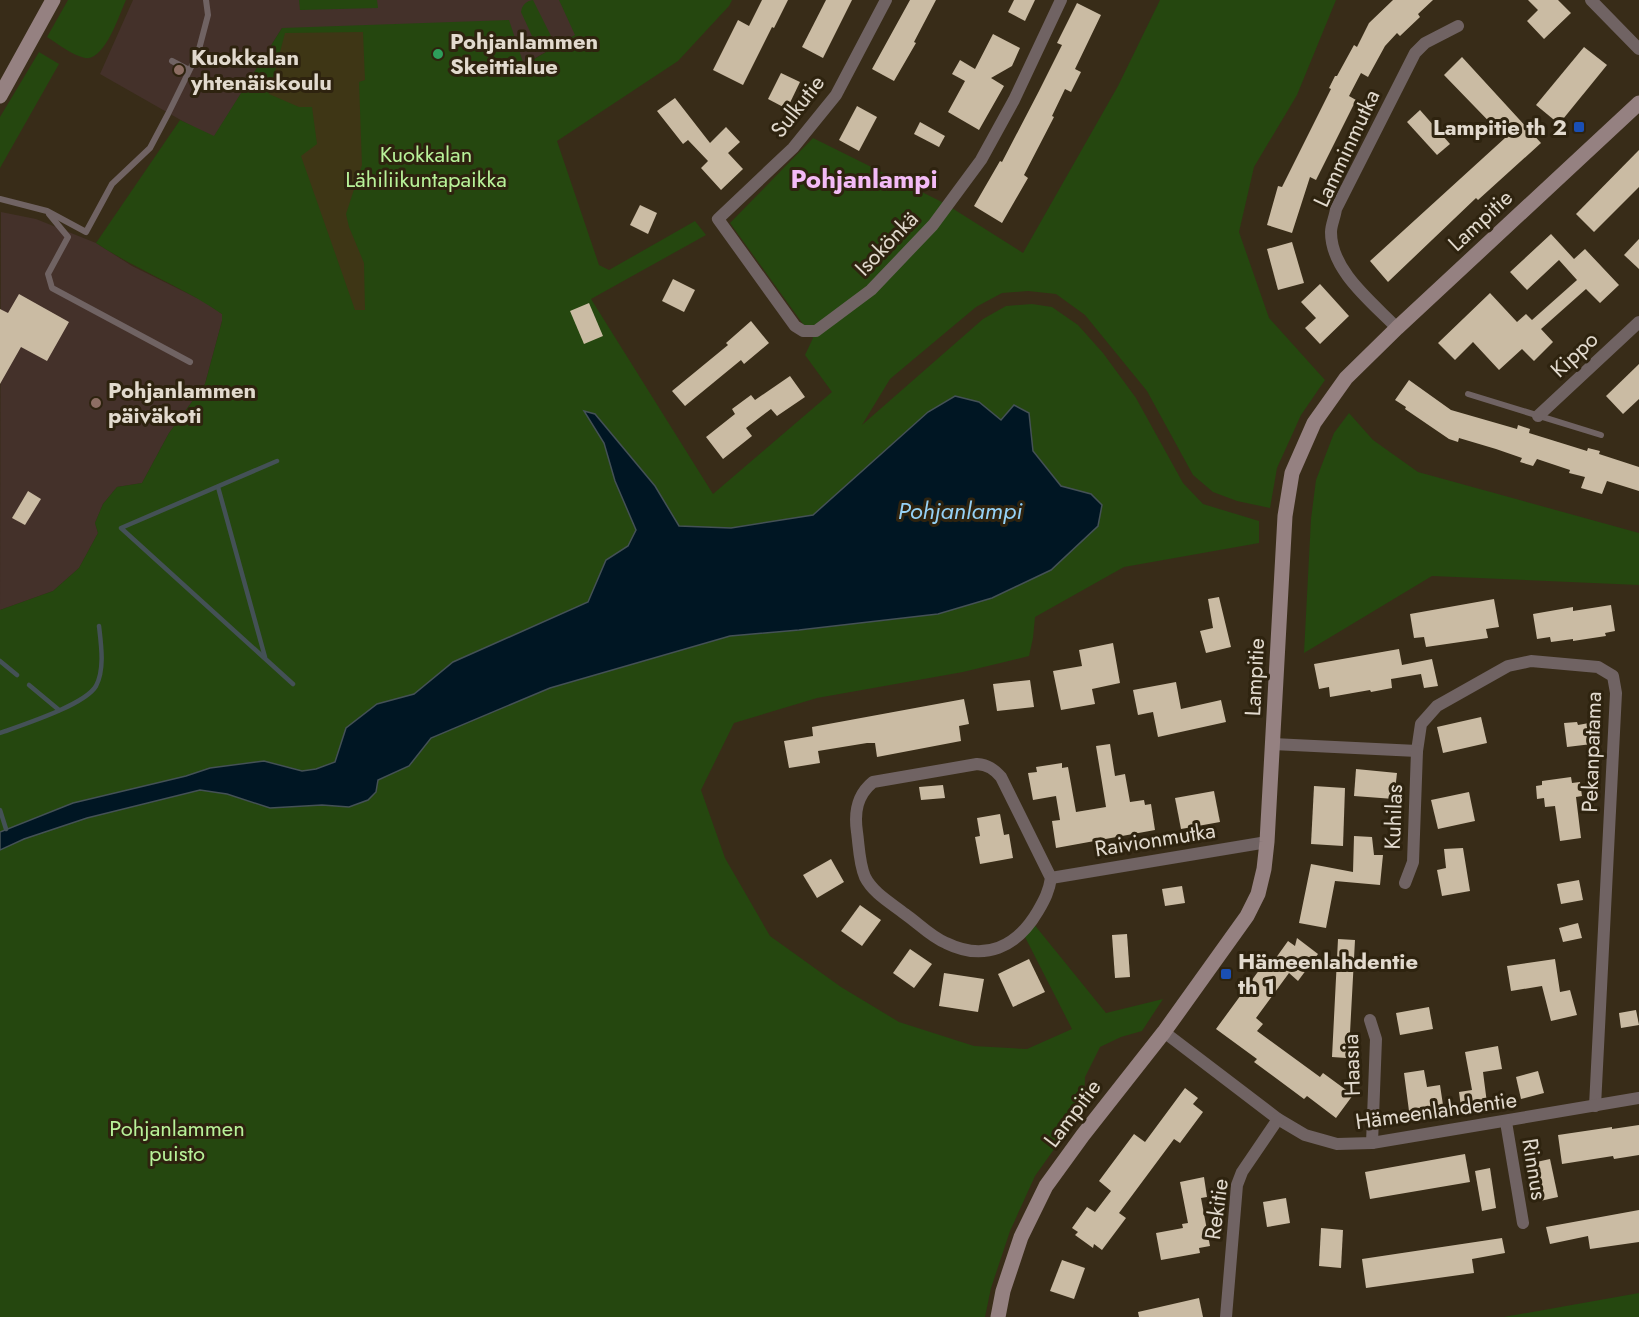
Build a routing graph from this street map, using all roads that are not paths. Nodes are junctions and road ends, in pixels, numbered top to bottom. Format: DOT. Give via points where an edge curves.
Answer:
graph roads {
  1 [pos="206,0"];
  2 [pos="886,0"];
  3 [pos="1061,0"];
  4 [pos="1591,0"];
  5 [pos="49,7"];
  6 [pos="1458,26"];
  7 [pos="1639,49"];
  8 [pos="172,61"];
  9 [pos="189,70"];
  10 [pos="0,96"];
  11 [pos="1639,103"];
  12 [pos="0,199"];
  13 [pos="47,211"];
  14 [pos="718,219"];
  15 [pos="1639,322"];
  16 [pos="1397,328"];
  17 [pos="190,362"];
  18 [pos="1468,394"];
  19 [pos="1538,416"];
  20 [pos="1602,435"];
  21 [pos="1273,744"];
  22 [pos="1417,751"];
  23 [pos="1267,842"];
  24 [pos="1051,878"];
  25 [pos="1405,883"];
  26 [pos="1370,1020"];
  27 [pos="1164,1032"];
  28 [pos="1639,1098"];
  29 [pos="1596,1106"];
  30 [pos="1278,1119"];
  31 [pos="1506,1122"];
  32 [pos="1372,1143"];
  33 [pos="1523,1223"];
  34 [pos="998,1317"];
  35 [pos="1226,1317"];
  1 -- 9 [label="lane" via="208,15"];
  2 -- 14 [label="street, Sulkutie" via="836,95 793,148"];
  3 -- 14 [label="street, Isokönkä" via="981,160 940,216 871,290 816,332 795,326"];
  4 -- 7 [label="street"];
  5 -- 10 [label="street"];
  6 -- 16 [label="street, Lamminmutka" via="1425,43 1415,53 1336,209 1331,231 1341,269"];
  8 -- 9 [label="lane"];
  9 -- 13 [label="lane" via="150,148 112,184 86,232"];
  11 -- 16 [label="street, Lampitie"];
  12 -- 13 [label="lane"];
  13 -- 17 [label="lane" via="68,237 48,274 52,288"];
  15 -- 19 [label="street, Kippo"];
  16 -- 21 [label="street, Lampitie" via="1346,378 1314,423 1292,473 1285,516"];
  18 -- 19 [label="lane"];
  19 -- 20 [label="lane"];
  21 -- 22 [label="street"];
  21 -- 23 [label="street, Lampitie"];
  22 -- 25 [label="street, Kuhilas" via="1413,862"];
  22 -- 29 [label="street, Pekanpatama" via="1421,724 1437,706 1508,666 1531,661 1598,667 1613,676 1616,693"];
  23 -- 24 [label="street, Raivionmutka"];
  23 -- 27 [label="street, Lampitie" via="1260,886 1247,916"];
  24 -- 24 [label="street" via="1049,893 1028,928 1016,939 986,952 943,943 872,888 865,877 856,823 860,797 873,782 987,765 1001,777"];
  26 -- 32 [label="street, Haasia" via="1376,1039"];
  27 -- 30 [label="street, Hämeenlahdentie"];
  27 -- 34 [label="street, Lampitie" via="1046,1186 1021,1237"];
  28 -- 29 [label="street, Hämeenlahdentie"];
  29 -- 31 [label="street, Hämeenlahdentie"];
  30 -- 32 [label="street, Hämeenlahdentie" via="1305,1135 1337,1144"];
  30 -- 35 [label="street, Rekitie" via="1237,1185"];
  31 -- 32 [label="street, Hämeenlahdentie"];
  31 -- 33 [label="street, Rinnus"];
}
